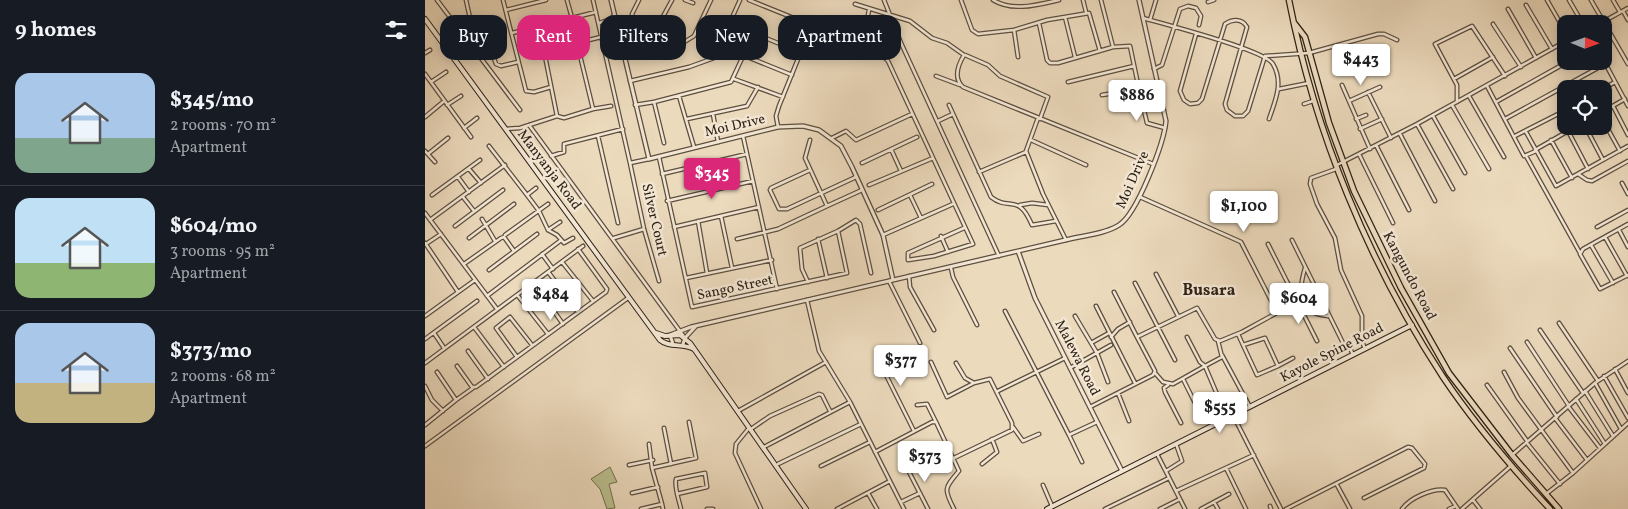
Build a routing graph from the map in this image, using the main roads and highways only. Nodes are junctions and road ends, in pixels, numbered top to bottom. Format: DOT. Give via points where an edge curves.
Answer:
graph roads {
  1 [pos="1289,0"];
  2 [pos="425,20"];
  3 [pos="1295,24"];
  4 [pos="1412,325"];
  5 [pos="656,334"];
  6 [pos="694,349"];
  7 [pos="807,509"];
  8 [pos="1047,509"];
  9 [pos="1550,509"];
  10 [pos="1559,509"];
  1 -- 3 [label="highway, Kangundo Road"];
  2 -- 5 [label="main road, Manyanja Road"];
  3 -- 4 [label="highway, Kangundo Road" via="1309,83 1337,167 1376,257"];
  3 -- 10 [label="highway, Kangundo Road" via="1302,32 1343,163 1383,253 1449,373 1512,455"];
  4 -- 8 [label="main road, Kayole Spine Road"];
  4 -- 9 [label="highway, Kangundo Road" via="1443,377"];
  5 -- 6 [label="main road, Manyanja Road" via="663,343 683,344"];
  5 -- 6 [label="main road" via="680,335"];
  6 -- 7 [label="main road"];
}
